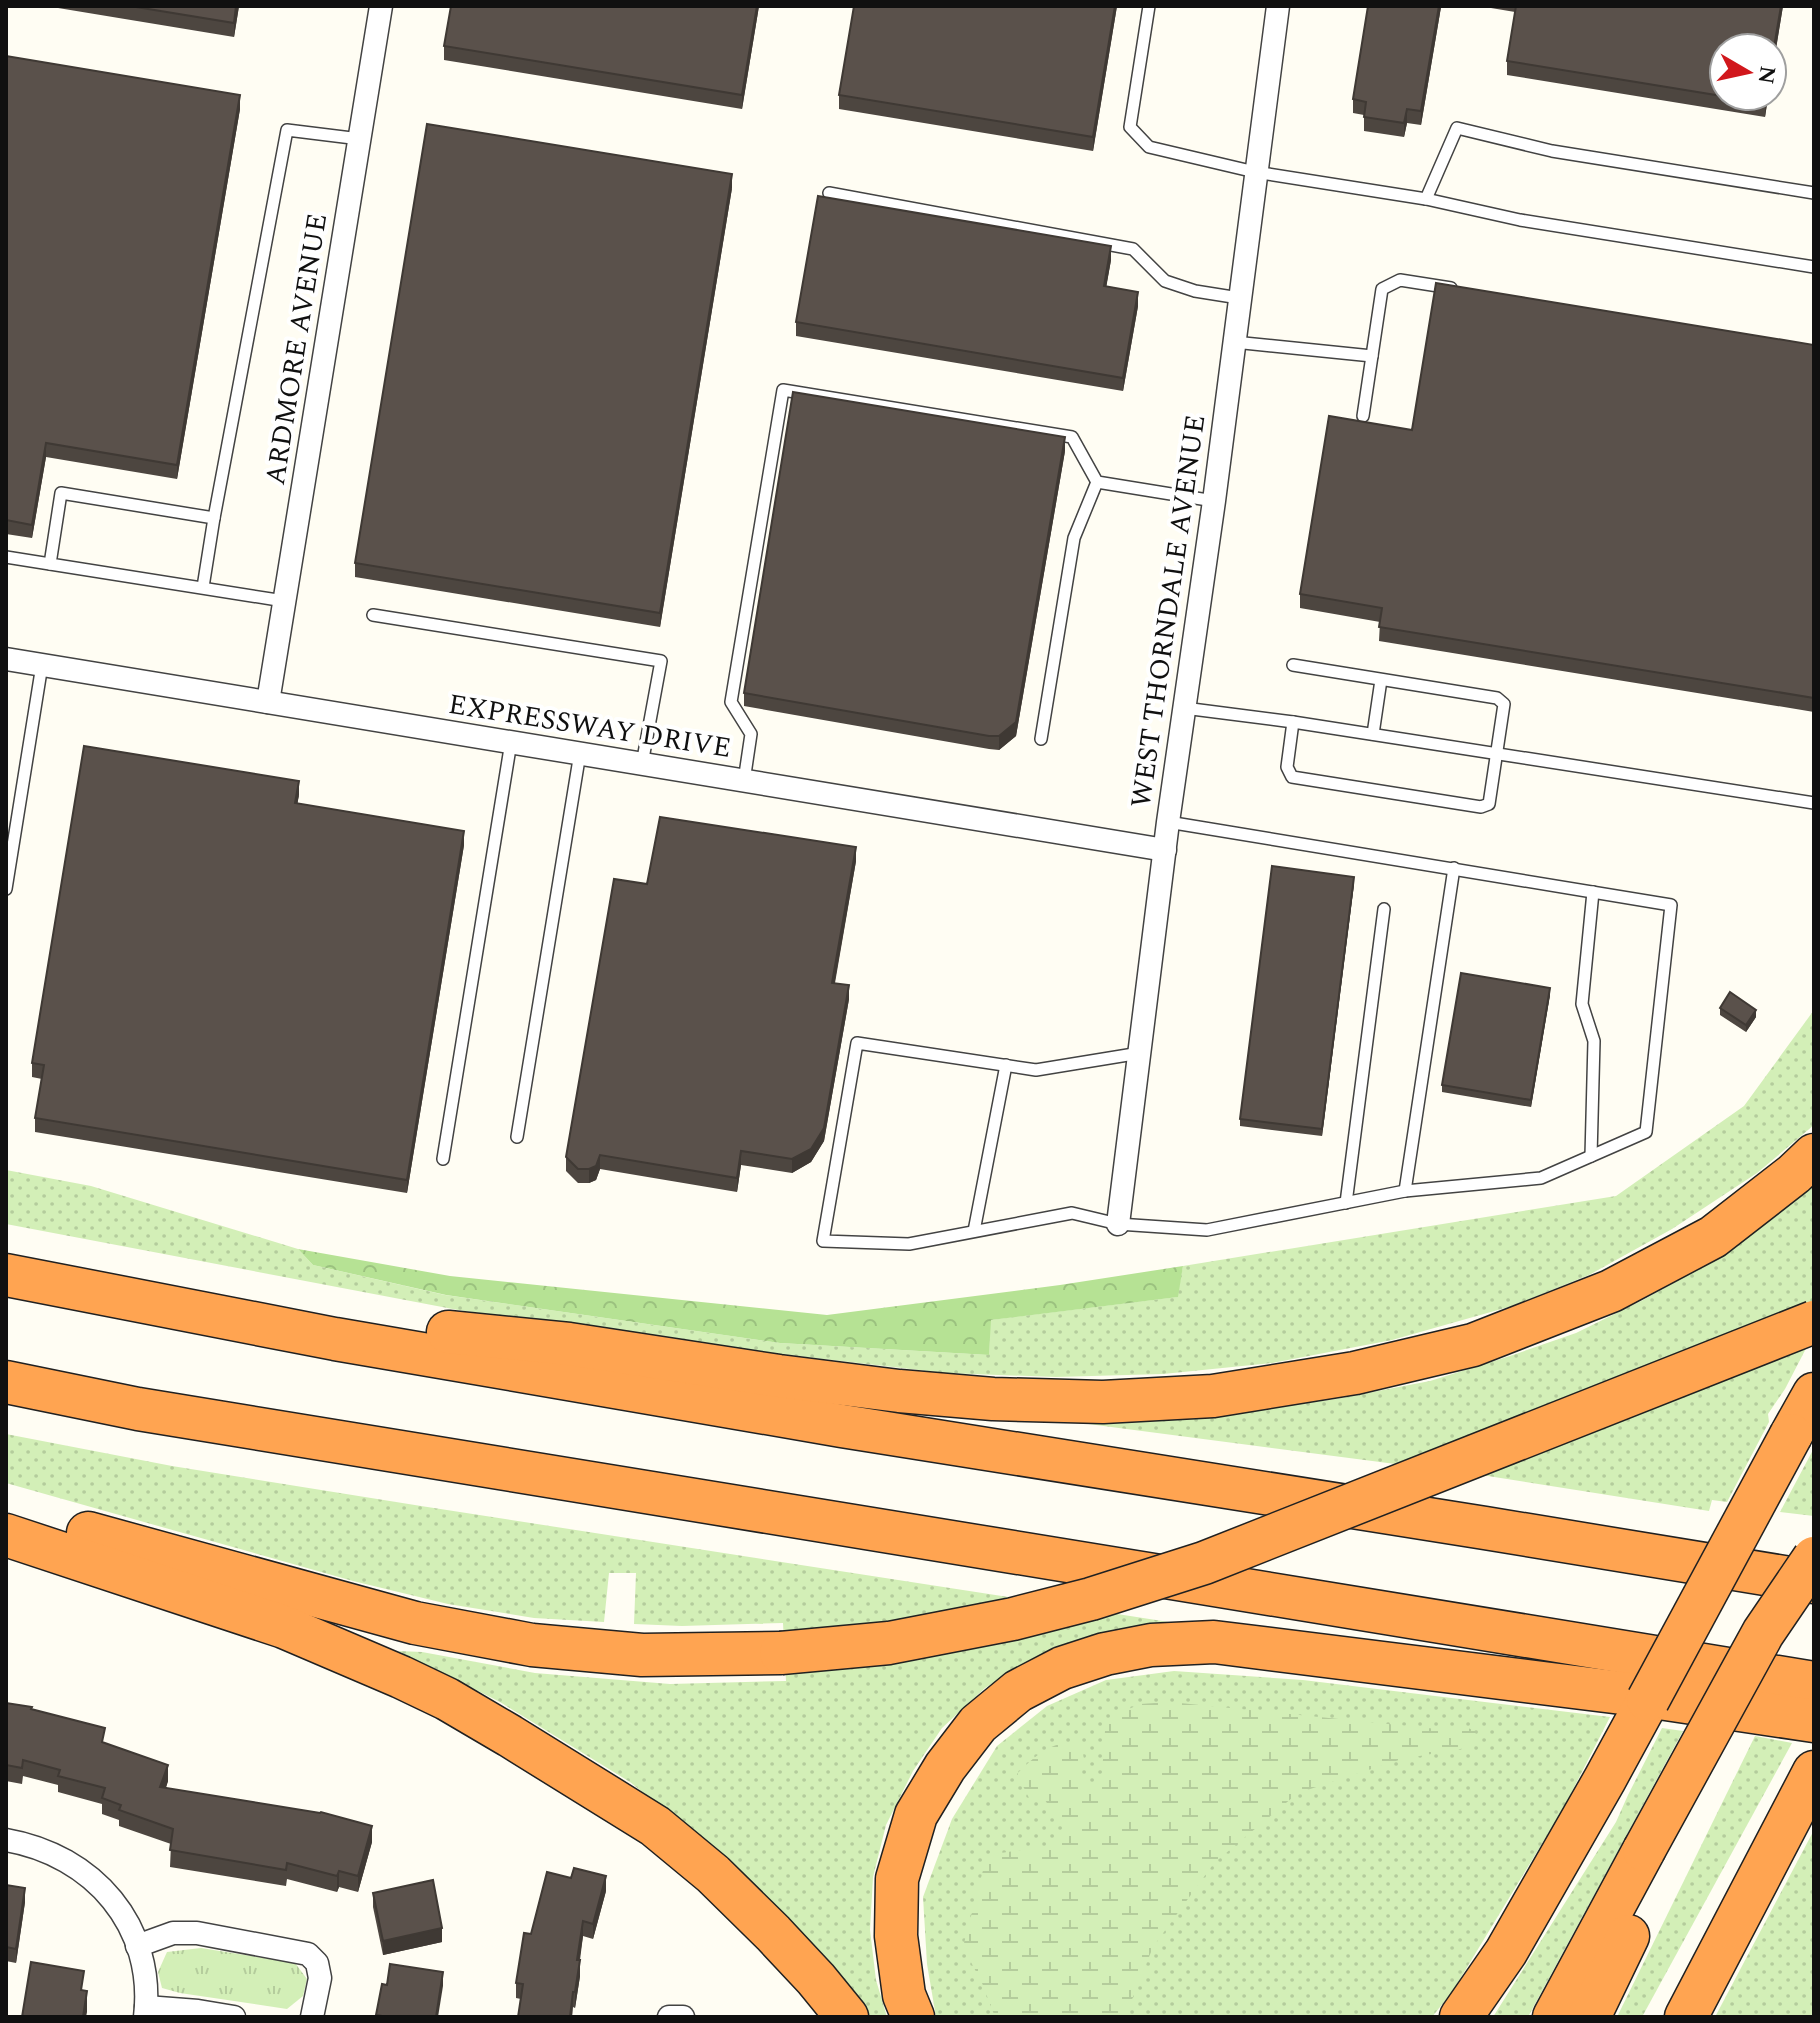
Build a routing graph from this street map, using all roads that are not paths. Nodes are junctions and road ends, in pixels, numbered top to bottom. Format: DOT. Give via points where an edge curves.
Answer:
graph roads {
  1 [pos="381,6"];
  2 [pos="1149,6"];
  3 [pos="1278,6"];
  4 [pos="360,139"];
  5 [pos="1255,172"];
  6 [pos="829,193"];
  7 [pos="1814,193"];
  8 [pos="1426,199"];
  9 [pos="1814,267"];
  10 [pos="1458,290"];
  11 [pos="1239,298"];
  12 [pos="1234,342"];
  13 [pos="1372,356"];
  14 [pos="1363,416"];
  15 [pos="1097,482"];
  16 [pos="1214,501"];
  17 [pos="214,518"];
  18 [pos="6,557"];
  19 [pos="50,564"];
  20 [pos="203,587"];
  21 [pos="284,601"];
  22 [pos="373,615"];
  23 [pos="6,659"];
  24 [pos="42,665"];
  25 [pos="1293,665"];
  26 [pos="1381,680"];
  27 [pos="268,702"];
  28 [pos="1184,708"];
  29 [pos="1293,722"];
  30 [pos="1373,734"];
  31 [pos="1041,739"];
  32 [pos="511,742"];
  33 [pos="580,753"];
  34 [pos="1496,753"];
  35 [pos="642,764"];
  36 [pos="744,781"];
  37 [pos="1814,803"];
  38 [pos="1168,822"];
  39 [pos="1165,850"];
  40 [pos="1454,868"];
  41 [pos="6,889"];
  42 [pos="1593,892"];
  43 [pos="1384,909"];
  44 [pos="1141,1053"];
  45 [pos="1006,1065"];
  46 [pos="517,1137"];
  47 [pos="1814,1155"];
  48 [pos="1591,1156"];
  49 [pos="443,1159"];
  50 [pos="1405,1191"];
  51 [pos="1346,1203"];
  52 [pos="1118,1224"];
  53 [pos="974,1231"];
  54 [pos="6,1275"];
  55 [pos="132,1300"];
  56 [pos="1814,1322"];
  57 [pos="6,1382"];
  58 [pos="1814,1394"];
  59 [pos="6,1508"];
  60 [pos="6,1535"];
  61 [pos="1577,1543"];
  62 [pos="1814,1558"];
  63 [pos="1814,1571"];
  64 [pos="1814,1583"];
  65 [pos="1814,1683"];
  66 [pos="1814,1721"];
  67 [pos="1810,1780"];
  68 [pos="605,1796"];
  69 [pos="6,1840"];
  70 [pos="1652,1860"];
  71 [pos="137,1946"];
  72 [pos="146,2012"];
  73 [pos="234,2017"];
  74 [pos="312,2017"];
  75 [pos="669,2017"];
  76 [pos="683,2017"];
  77 [pos="815,2017"];
  78 [pos="847,2017"];
  79 [pos="913,2017"];
  80 [pos="1461,2017"];
  81 [pos="1554,2017"];
  82 [pos="1589,2017"];
  83 [pos="1686,2017"];
  1 -- 4 [label="street, ARDMORE AVENUE"];
  2 -- 5 [label="lane" via="1130,127 1149,147"];
  3 -- 5 [label="street, WEST THORNDALE AVENUE"];
  4 -- 17 [label="lane" via="287,130"];
  4 -- 21 [label="street, ARDMORE AVENUE"];
  5 -- 8 [label="lane"];
  5 -- 11 [label="street, WEST THORNDALE AVENUE"];
  6 -- 11 [label="lane" via="1133,249 1165,281"];
  7 -- 8 [label="lane" via="1552,151 1457,128"];
  8 -- 9 [label="lane" via="1520,220"];
  10 -- 13 [label="lane" via="1400,280 1382,289"];
  11 -- 12 [label="street, WEST THORNDALE AVENUE"];
  12 -- 13 [label="lane"];
  12 -- 16 [label="street, WEST THORNDALE AVENUE"];
  13 -- 14 [label="lane"];
  15 -- 16 [label="lane"];
  15 -- 31 [label="lane" via="1074,538"];
  15 -- 36 [label="lane" via="1072,437 783,390 731,702 751,734"];
  16 -- 28 [label="street, WEST THORNDALE AVENUE"];
  17 -- 19 [label="lane" via="61,493"];
  17 -- 20 [label="lane"];
  18 -- 19 [label="lane"];
  19 -- 20 [label="lane"];
  20 -- 21 [label="lane"];
  21 -- 27 [label="street, ARDMORE AVENUE"];
  22 -- 35 [label="lane" via="661,661"];
  23 -- 24 [label="street, EXPRESSWAY DRIVE"];
  24 -- 27 [label="street, EXPRESSWAY DRIVE"];
  24 -- 41 [label="lane"];
  25 -- 26 [label="lane"];
  26 -- 30 [label="lane"];
  26 -- 34 [label="lane" via="1497,698 1504,704"];
  27 -- 32 [label="street, EXPRESSWAY DRIVE"];
  28 -- 29 [label="lane"];
  28 -- 38 [label="street, WEST THORNDALE AVENUE"];
  29 -- 30 [label="lane"];
  29 -- 34 [label="lane" via="1287,767 1292,777 1465,805 1489,804"];
  30 -- 34 [label="lane"];
  32 -- 33 [label="street, EXPRESSWAY DRIVE"];
  32 -- 49 [label="lane"];
  33 -- 35 [label="street, EXPRESSWAY DRIVE"];
  33 -- 46 [label="lane"];
  34 -- 37 [label="lane"];
  35 -- 36 [label="street, EXPRESSWAY DRIVE"];
  36 -- 39 [label="street, EXPRESSWAY DRIVE"];
  38 -- 39 [label="street, WEST THORNDALE AVENUE"];
  38 -- 40 [label="lane"];
  39 -- 44 [label="street, WEST THORNDALE AVENUE"];
  40 -- 42 [label="lane"];
  40 -- 50 [label="lane"];
  42 -- 48 [label="lane" via="1582,1004 1594,1041"];
  42 -- 48 [label="lane" via="1671,905 1646,1132"];
  43 -- 51 [label="lane"];
  44 -- 45 [label="lane" via="1036,1070"];
  44 -- 52 [label="street, WEST THORNDALE AVENUE"];
  45 -- 53 [label="lane"];
  45 -- 53 [label="lane" via="857,1043 823,1241 909,1244"];
  47 -- 55 [label="highway" via="1713,1237 1611,1291 1473,1345 1355,1373 1213,1396 1103,1402 977,1398 779,1376 569,1344"];
  48 -- 50 [label="lane" via="1541,1178"];
  50 -- 51 [label="lane"];
  51 -- 52 [label="lane" via="1207,1230"];
  52 -- 53 [label="lane" via="1072,1213"];
  54 -- 55 [label="highway"];
  55 -- 61 [label="highway" via="842,1426"];
  56 -- 59 [label="highway, bridge" via="1218,1557 1091,1599 889,1643 781,1653 642,1655 532,1645 415,1623"];
  57 -- 65 [label="highway" via="185,1416"];
  58 -- 80 [label="highway, bridge" via="1605,1779 1506,1952"];
  60 -- 68 [label="highway" via="284,1627 401,1677"];
  61 -- 63 [label="highway"];
  61 -- 64 [label="highway"];
  62 -- 70 [label="highway, bridge" via="1763,1633"];
  64 -- 70 [label="highway"];
  66 -- 79 [label="highway" via="1214,1642 1151,1645 1076,1663 1018,1691 978,1724 916,1815 897,1879 896,1936 904,1995"];
  67 -- 83 [label="highway"];
  68 -- 77 [label="highway" via="749,1937"];
  68 -- 78 [label="highway" via="655,1826 713,1874"];
  69 -- 71 [label="street" via="52,1852 90,1877 124,1918"];
  70 -- 81 [label="highway"];
  70 -- 82 [label="highway"];
  71 -- 72 [label="street" via="145,1975"];
  71 -- 74 [label="street" via="173,1933 197,1933 308,1954 317,1963 320,1978"];
  72 -- 73 [label="street" via="190,2010"];
  75 -- 76 [label="street"];
}
